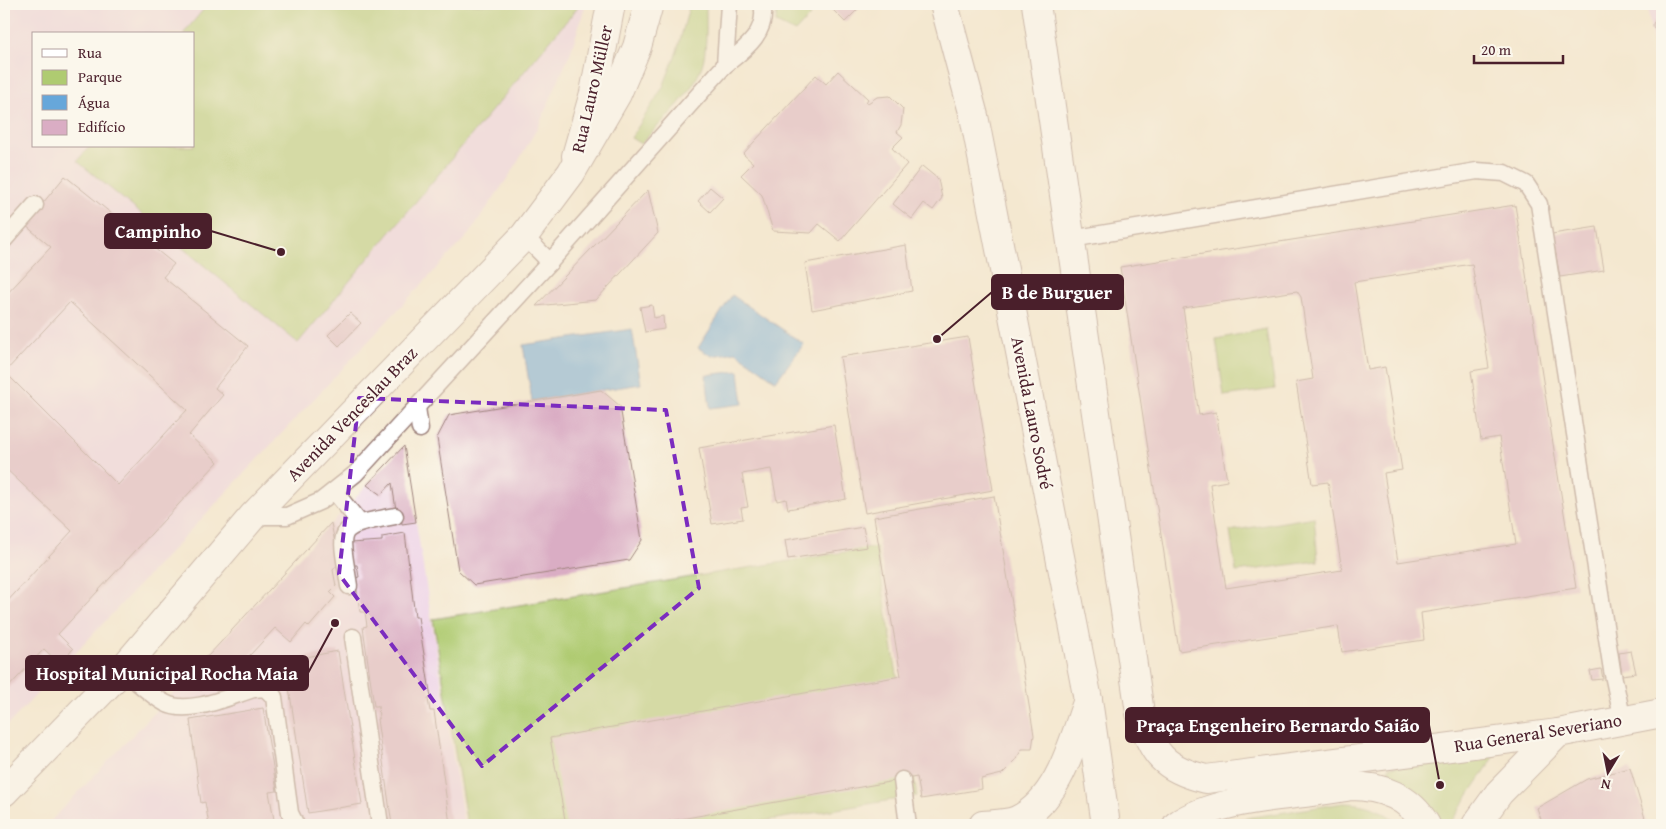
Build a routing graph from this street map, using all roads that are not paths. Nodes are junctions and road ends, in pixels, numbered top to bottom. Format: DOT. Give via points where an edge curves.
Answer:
graph roads {
  1 [pos="611,4"];
  2 [pos="649,4"];
  3 [pos="729,4"];
  4 [pos="762,4"];
  5 [pos="944,4"];
  6 [pos="1036,4"];
  7 [pos="725,65"];
  8 [pos="571,173"];
  9 [pos="36,206"];
  10 [pos="524,236"];
  11 [pos="1071,239"];
  12 [pos="4,240"];
  13 [pos="550,262"];
  14 [pos="417,407"];
  15 [pos="420,429"];
  16 [pos="334,491"];
  17 [pos="253,516"];
  18 [pos="395,516"];
  19 [pos="360,523"];
  20 [pos="349,586"];
  21 [pos="353,637"];
  22 [pos="122,670"];
  23 [pos="1088,700"];
  24 [pos="1662,713"];
  25 [pos="1623,721"];
  26 [pos="1558,733"];
  27 [pos="902,780"];
  28 [pos="4,792"];
  29 [pos="296,825"];
  30 [pos="380,825"];
  31 [pos="908,825"];
  32 [pos="983,825"];
  33 [pos="1106,825"];
  34 [pos="1177,825"];
  35 [pos="1426,825"];
  36 [pos="1476,825"];
  1 -- 8 [label="main road, Rua Lauro Müller" via="594,93"];
  2 -- 8 [label="main road, Avenida Venceslau Braz" via="617,94"];
  3 -- 7 [label="lane"];
  4 -- 7 [label="lane" via="761,28 750,46"];
  5 -- 23 [label="main road, Avenida Lauro Sodré" via="974,116"];
  6 -- 11 [label="main road"];
  7 -- 13 [label="lane"];
  8 -- 10 [label="main road, Avenida Venceslau Braz"];
  9 -- 12 [label="lane"];
  10 -- 13 [label="lane"];
  10 -- 17 [label="main road, Avenida Venceslau Braz"];
  11 -- 25 [label="lane" via="1477,171 1504,173 1526,184 1540,204 1612,670"];
  11 -- 26 [label="main road, Rua General Severiano" via="1140,713 1148,739 1162,759 1184,774 1206,779"];
  13 -- 14 [label="lane"];
  14 -- 15 [label="lane"];
  14 -- 16 [label="lane" via="355,474"];
  16 -- 17 [label="lane" via="321,501 287,516"];
  16 -- 19 [label="lane"];
  17 -- 22 [label="main road, Avenida Venceslau Braz"];
  18 -- 19 [label="lane"];
  19 -- 20 [label="lane" via="347,528 342,544"];
  21 -- 30 [label="lane"];
  22 -- 28 [label="main road, Avenida Venceslau Braz"];
  22 -- 29 [label="lane" via="165,703 177,708 191,708 265,688 274,697 290,813"];
  23 -- 32 [label="main road" via="1063,765 1047,795 1017,820"];
  23 -- 33 [label="main road, Avenida Lauro Sodré"];
  24 -- 25 [label="main road, Rua General Severiano"];
  25 -- 26 [label="main road, Rua General Severiano"];
  26 -- 36 [label="main road" via="1499,793"];
  27 -- 31 [label="lane"];
  34 -- 35 [label="main road" via="1224,806 1350,786 1366,786 1395,795 1408,804"];
}
